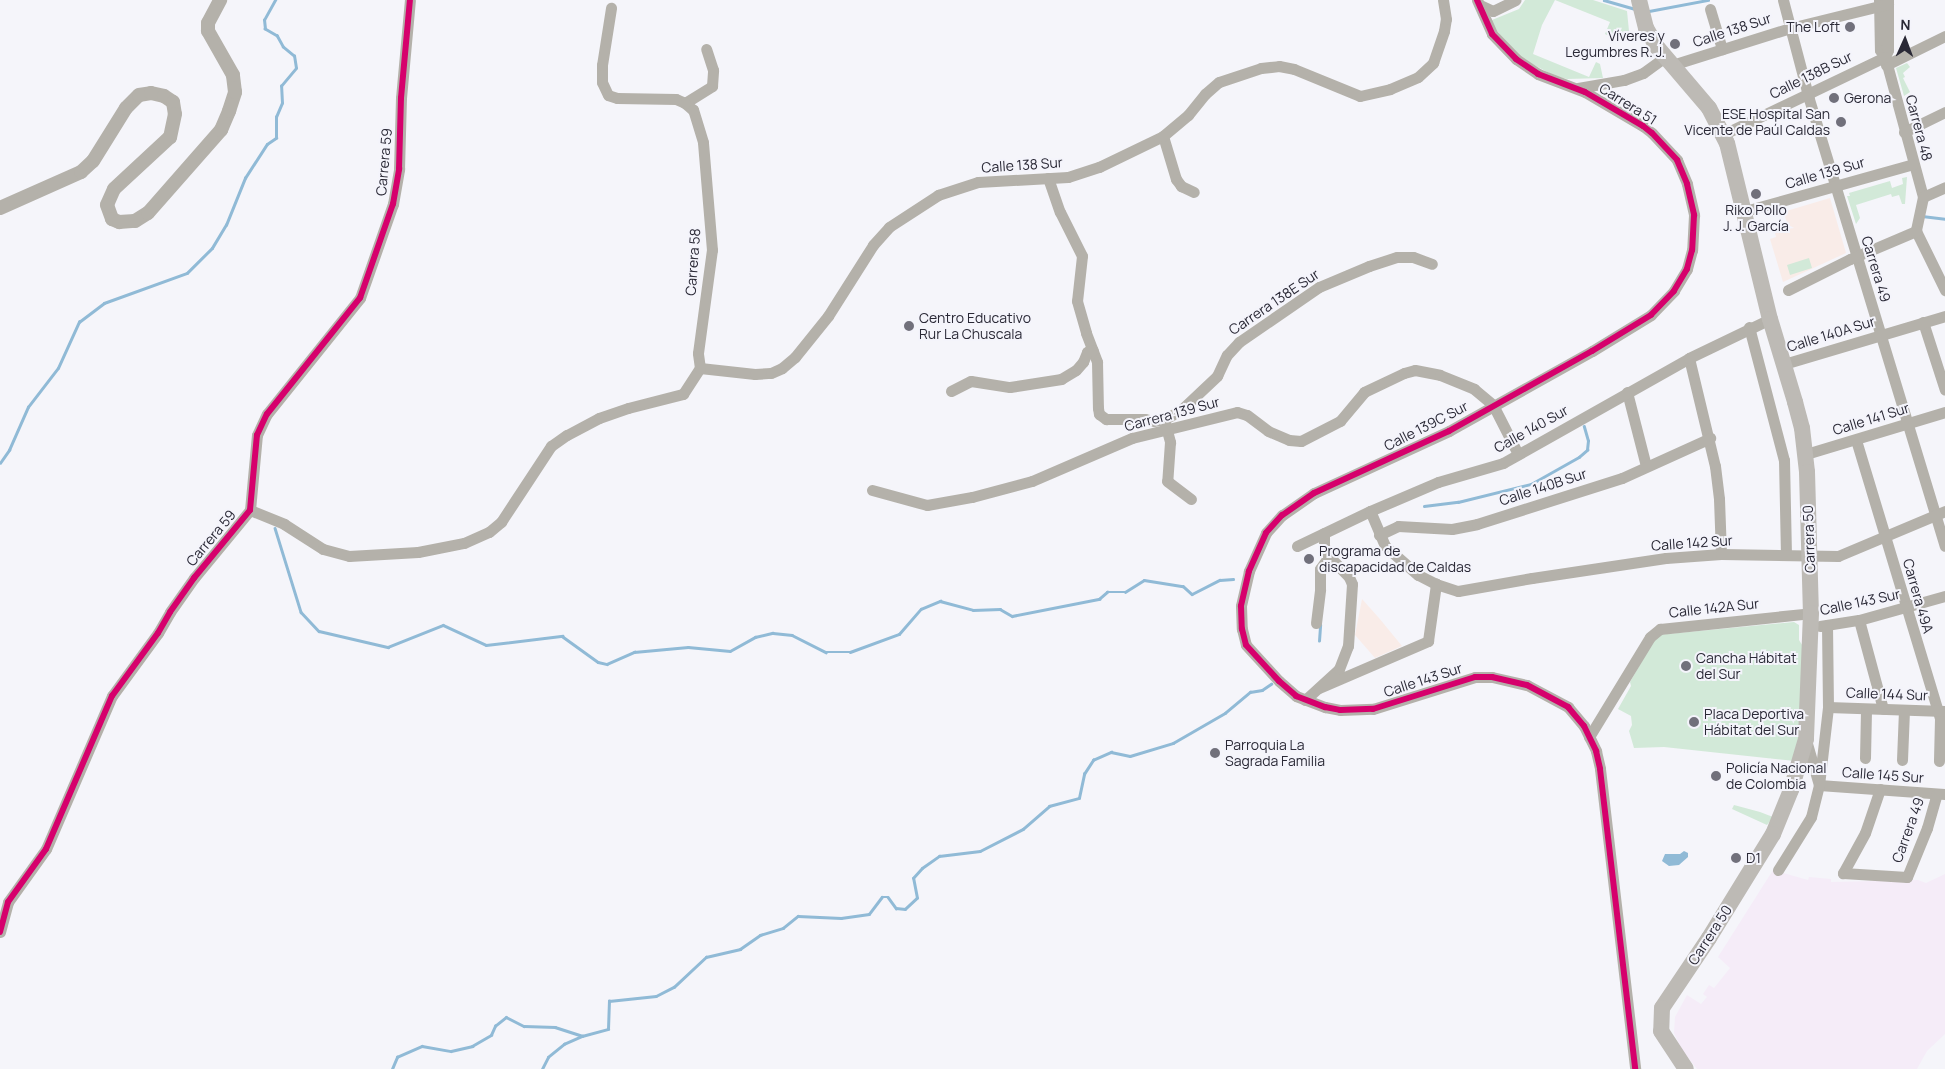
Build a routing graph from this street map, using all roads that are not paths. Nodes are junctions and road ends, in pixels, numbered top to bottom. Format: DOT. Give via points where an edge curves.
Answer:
graph roads {
  1 [pos="220,0"];
  2 [pos="410,0"];
  3 [pos="1443,0"];
  4 [pos="1516,0"];
  5 [pos="1783,0"];
  6 [pos="1478,3"];
  7 [pos="1884,3"];
  8 [pos="611,8"];
  9 [pos="1641,8"];
  10 [pos="1710,10"];
  11 [pos="1790,28"];
  12 [pos="1945,36"];
  13 [pos="706,49"];
  14 [pos="1722,49"];
  15 [pos="1668,61"];
  16 [pos="1885,61"];
  17 [pos="1578,88"];
  18 [pos="1807,93"];
  19 [pos="685,103"];
  20 [pos="1945,112"];
  21 [pos="1904,132"];
  22 [pos="1724,134"];
  23 [pos="1163,136"];
  24 [pos="1912,164"];
  25 [pos="1048,178"];
  26 [pos="1835,186"];
  27 [pos="1945,187"];
  28 [pos="1194,192"];
  29 [pos="1923,197"];
  30 [pos="0,208"];
  31 [pos="1745,211"];
  32 [pos="1916,231"];
  33 [pos="1856,256"];
  34 [pos="1432,264"];
  35 [pos="1788,290"];
  36 [pos="1945,290"];
  37 [pos="1945,316"];
  38 [pos="1770,318"];
  39 [pos="1923,322"];
  40 [pos="1749,327"];
  41 [pos="1880,334"];
  42 [pos="1093,350"];
  43 [pos="1592,351"];
  44 [pos="1689,358"];
  45 [pos="1784,364"];
  46 [pos="700,368"];
  47 [pos="1945,390"];
  48 [pos="951,391"];
  49 [pos="1627,392"];
  50 [pos="1493,405"];
  51 [pos="1945,412"];
  52 [pos="1166,424"];
  53 [pos="1907,424"];
  54 [pos="1710,438"];
  55 [pos="1856,440"];
  56 [pos="1518,454"];
  57 [pos="1806,454"];
  58 [pos="1646,466"];
  59 [pos="872,490"];
  60 [pos="1191,499"];
  61 [pos="250,510"];
  62 [pos="1370,510"];
  63 [pos="1940,513"];
  64 [pos="1324,533"];
  65 [pos="1379,535"];
  66 [pos="1885,536"];
  67 [pos="1297,546"];
  68 [pos="1945,546"];
  69 [pos="1721,554"];
  70 [pos="1786,554"];
  71 [pos="1810,555"];
  72 [pos="1329,556"];
  73 [pos="1436,584"];
  74 [pos="1945,596"];
  75 [pos="1906,607"];
  76 [pos="1859,620"];
  77 [pos="1816,622"];
  78 [pos="1316,623"];
  79 [pos="1319,688"];
  80 [pos="1305,700"];
  81 [pos="1828,707"];
  82 [pos="1866,709"];
  83 [pos="1883,709"];
  84 [pos="1904,710"];
  85 [pos="1941,711"];
  86 [pos="1589,737"];
  87 [pos="1806,739"];
  88 [pos="1865,758"];
  89 [pos="1902,760"];
  90 [pos="1939,762"];
  91 [pos="1819,785"];
  92 [pos="1880,789"];
  93 [pos="1941,794"];
  94 [pos="1778,870"];
  95 [pos="0,932"];
  96 [pos="1635,1069"];
  97 [pos="1686,1069"];
  1 -- 30 [label="street" via="208,23 208,31 233,75 235,92 229,111 221,130 148,213 134,221 119,222 112,219 107,205 114,189 170,137 175,114 172,102 151,93 139,95 126,108 93,161 81,172"];
  2 -- 61 [label="street, Carrera 59" via="394,204 360,298 267,414 257,435"];
  3 -- 23 [label="street, Calle 138 Sur" via="1446,19 1433,63 1426,71 1404,83 1360,96 1294,69 1279,66 1261,68 1219,82"];
  4 -- 6 [label="street" via="1493,11"];
  5 -- 11 [label="street, Carrera 49"];
  6 -- 17 [label="street, Carrera 51" via="1492,34 1516,59 1538,74"];
  7 -- 11 [label="street, Calle 138 Sur"];
  7 -- 16 [label="street, Carrera 48" via="1888,50"];
  8 -- 19 [label="street" via="602,65 602,82 608,95 676,99"];
  9 -- 15 [label="main road, Carrera 50" via="1646,28"];
  10 -- 14 [label="street"];
  11 -- 14 [label="street, Calle 138 Sur"];
  11 -- 18 [label="street, Carrera 49"];
  12 -- 16 [label="street, Calle 138B Sur"];
  13 -- 19 [label="street" via="713,70 712,86"];
  14 -- 15 [label="street, Calle 138 Sur"];
  15 -- 17 [label="street, Calle 138 Sur" via="1624,80"];
  15 -- 22 [label="main road, Carrera 50" via="1709,108"];
  16 -- 18 [label="street, Calle 138B Sur"];
  16 -- 21 [label="street, Carrera 48"];
  17 -- 43 [label="street, Carrera 51" via="1643,126 1677,160 1689,193 1694,226 1687,269 1674,291 1651,315"];
  18 -- 22 [label="street, Calle 138B Sur"];
  18 -- 26 [label="street, Carrera 49"];
  19 -- 46 [label="street, Carrera 58" via="693,110 703,142 711,223 712,250 698,354"];
  20 -- 21 [label="street"];
  21 -- 24 [label="street, Carrera 48"];
  22 -- 31 [label="main road, Carrera 50"];
  23 -- 25 [label="street, Calle 138 Sur" via="1100,167 1068,177"];
  23 -- 28 [label="street" via="1176,179 1180,186"];
  24 -- 26 [label="street, Calle 139 Sur"];
  24 -- 29 [label="street, Carrera 48"];
  25 -- 42 [label="street" via="1060,212 1082,256 1077,301"];
  25 -- 46 [label="street, Calle 138 Sur" via="978,182 938,195 908,213 873,245 828,316 795,358 782,368 755,374"];
  26 -- 31 [label="street, Calle 139 Sur"];
  26 -- 33 [label="street, Carrera 49"];
  27 -- 29 [label="street"];
  29 -- 32 [label="street"];
  31 -- 38 [label="main road, Carrera 50"];
  32 -- 33 [label="street"];
  32 -- 36 [label="street"];
  33 -- 35 [label="street"];
  33 -- 41 [label="street, Carrera 49"];
  34 -- 52 [label="street, Carrera 138E Sur" via="1413,257 1397,257 1319,287 1238,342 1227,354 1217,376"];
  37 -- 39 [label="street, Calle 140A Sur"];
  38 -- 40 [label="street, Calle 140 Sur"];
  38 -- 45 [label="main road, Carrera 50"];
  39 -- 41 [label="street, Calle 140A Sur"];
  39 -- 47 [label="street"];
  40 -- 44 [label="street, Calle 140 Sur"];
  40 -- 70 [label="street, Carrera 50" via="1784,460"];
  41 -- 45 [label="street, Calle 140A Sur"];
  41 -- 53 [label="street, Carrera 49"];
  42 -- 48 [label="street" via="1087,352 1076,370 1061,379 1010,387 971,381"];
  42 -- 52 [label="street" via="1098,362 1098,408 1102,417"];
  43 -- 50 [label="street, Calle 139C Sur"];
  44 -- 49 [label="street, Calle 140 Sur"];
  44 -- 54 [label="street"];
  45 -- 57 [label="main road, Carrera 50"];
  46 -- 61 [label="street" via="684,394 628,408 567,434 551,446 501,522 464,544 418,552 349,556 323,549 284,524"];
  49 -- 56 [label="street, Calle 140 Sur"];
  49 -- 58 [label="street"];
  50 -- 52 [label="street, Carrera 139 Sur" via="1460,381 1415,370 1364,392 1340,421 1301,441 1289,440 1268,431 1247,415 1237,412"];
  50 -- 56 [label="street"];
  50 -- 80 [label="street, Calle 139C Sur" via="1410,450 1314,493 1273,523 1249,571 1241,606 1243,634 1246,644 1263,666"];
  51 -- 53 [label="street, Calle 141 Sur"];
  52 -- 59 [label="street, Carrera 139 Sur" via="1032,481 972,497 927,505"];
  52 -- 60 [label="street" via="1170,442 1166,481"];
  53 -- 55 [label="street, Calle 141 Sur"];
  53 -- 63 [label="street, Carrera 49"];
  54 -- 58 [label="street, Calle 140B Sur"];
  54 -- 69 [label="street" via="1719,499"];
  55 -- 57 [label="street, Calle 141 Sur"];
  55 -- 66 [label="street, Carrera 49A"];
  56 -- 62 [label="street, Calle 140 Sur" via="1503,463 1438,482"];
  57 -- 71 [label="main road, Carrera 50"];
  58 -- 65 [label="street, Calle 140B Sur" via="1622,478 1477,524 1452,529 1398,526"];
  61 -- 95 [label="street, Carrera 59" via="200,570 112,696 46,849 8,902"];
  62 -- 64 [label="street, Calle 140 Sur"];
  62 -- 65 [label="street, Calle 142 Sur"];
  63 -- 66 [label="street, Calle 142 Sur"];
  63 -- 68 [label="street, Carrera 49"];
  64 -- 67 [label="street, Calle 140 Sur"];
  64 -- 72 [label="street" via="1324,546"];
  65 -- 73 [label="street, Calle 142 Sur" via="1385,546 1418,575"];
  66 -- 71 [label="street, Calle 142 Sur" via="1838,556"];
  66 -- 75 [label="street, Carrera 49A"];
  69 -- 70 [label="street, Calle 142 Sur"];
  69 -- 73 [label="street, Calle 142 Sur" via="1666,558 1458,591"];
  70 -- 71 [label="street, Calle 142 Sur"];
  71 -- 77 [label="main road, Carrera 50"];
  72 -- 78 [label="street" via="1320,569"];
  72 -- 79 [label="street" via="1349,577 1352,601 1344,659 1339,669"];
  73 -- 79 [label="street" via="1428,642"];
  74 -- 75 [label="street, Calle 143 Sur"];
  75 -- 76 [label="street, Calle 143 Sur"];
  75 -- 85 [label="street, Carrera 49A"];
  76 -- 77 [label="street, Calle 143 Sur"];
  76 -- 83 [label="street"];
  77 -- 81 [label="street, Carrera 50"];
  77 -- 86 [label="street, Calle 142A Sur" via="1664,628 1656,631"];
  77 -- 87 [label="main road, Carrera 50"];
  79 -- 80 [label="street"];
  80 -- 86 [label="street, Calle 143 Sur" via="1340,710 1374,709 1460,680 1492,677 1527,685 1556,699 1577,717"];
  81 -- 82 [label="street, Calle 144 Sur"];
  81 -- 91 [label="street, Carrera 50"];
  82 -- 83 [label="street, Calle 144 Sur"];
  82 -- 88 [label="street"];
  83 -- 84 [label="street, Calle 144 Sur"];
  84 -- 85 [label="street, Calle 144 Sur"];
  84 -- 89 [label="street"];
  85 -- 90 [label="street, Carrera 49A"];
  86 -- 96 [label="street, Calle 143 Sur" via="1596,751 1603,789"];
  87 -- 91 [label="street"];
  87 -- 97 [label="main road, Carrera 50" via="1791,790 1773,834 1662,1008 1661,1031"];
  91 -- 92 [label="street, Calle 145 Sur"];
  91 -- 94 [label="street, Carrera 50" via="1810,816"];
  92 -- 93 [label="street, Calle 145 Sur"];
  92 -- 93 [label="street, Carrera 49" via="1865,833 1842,874 1907,877"];
}
